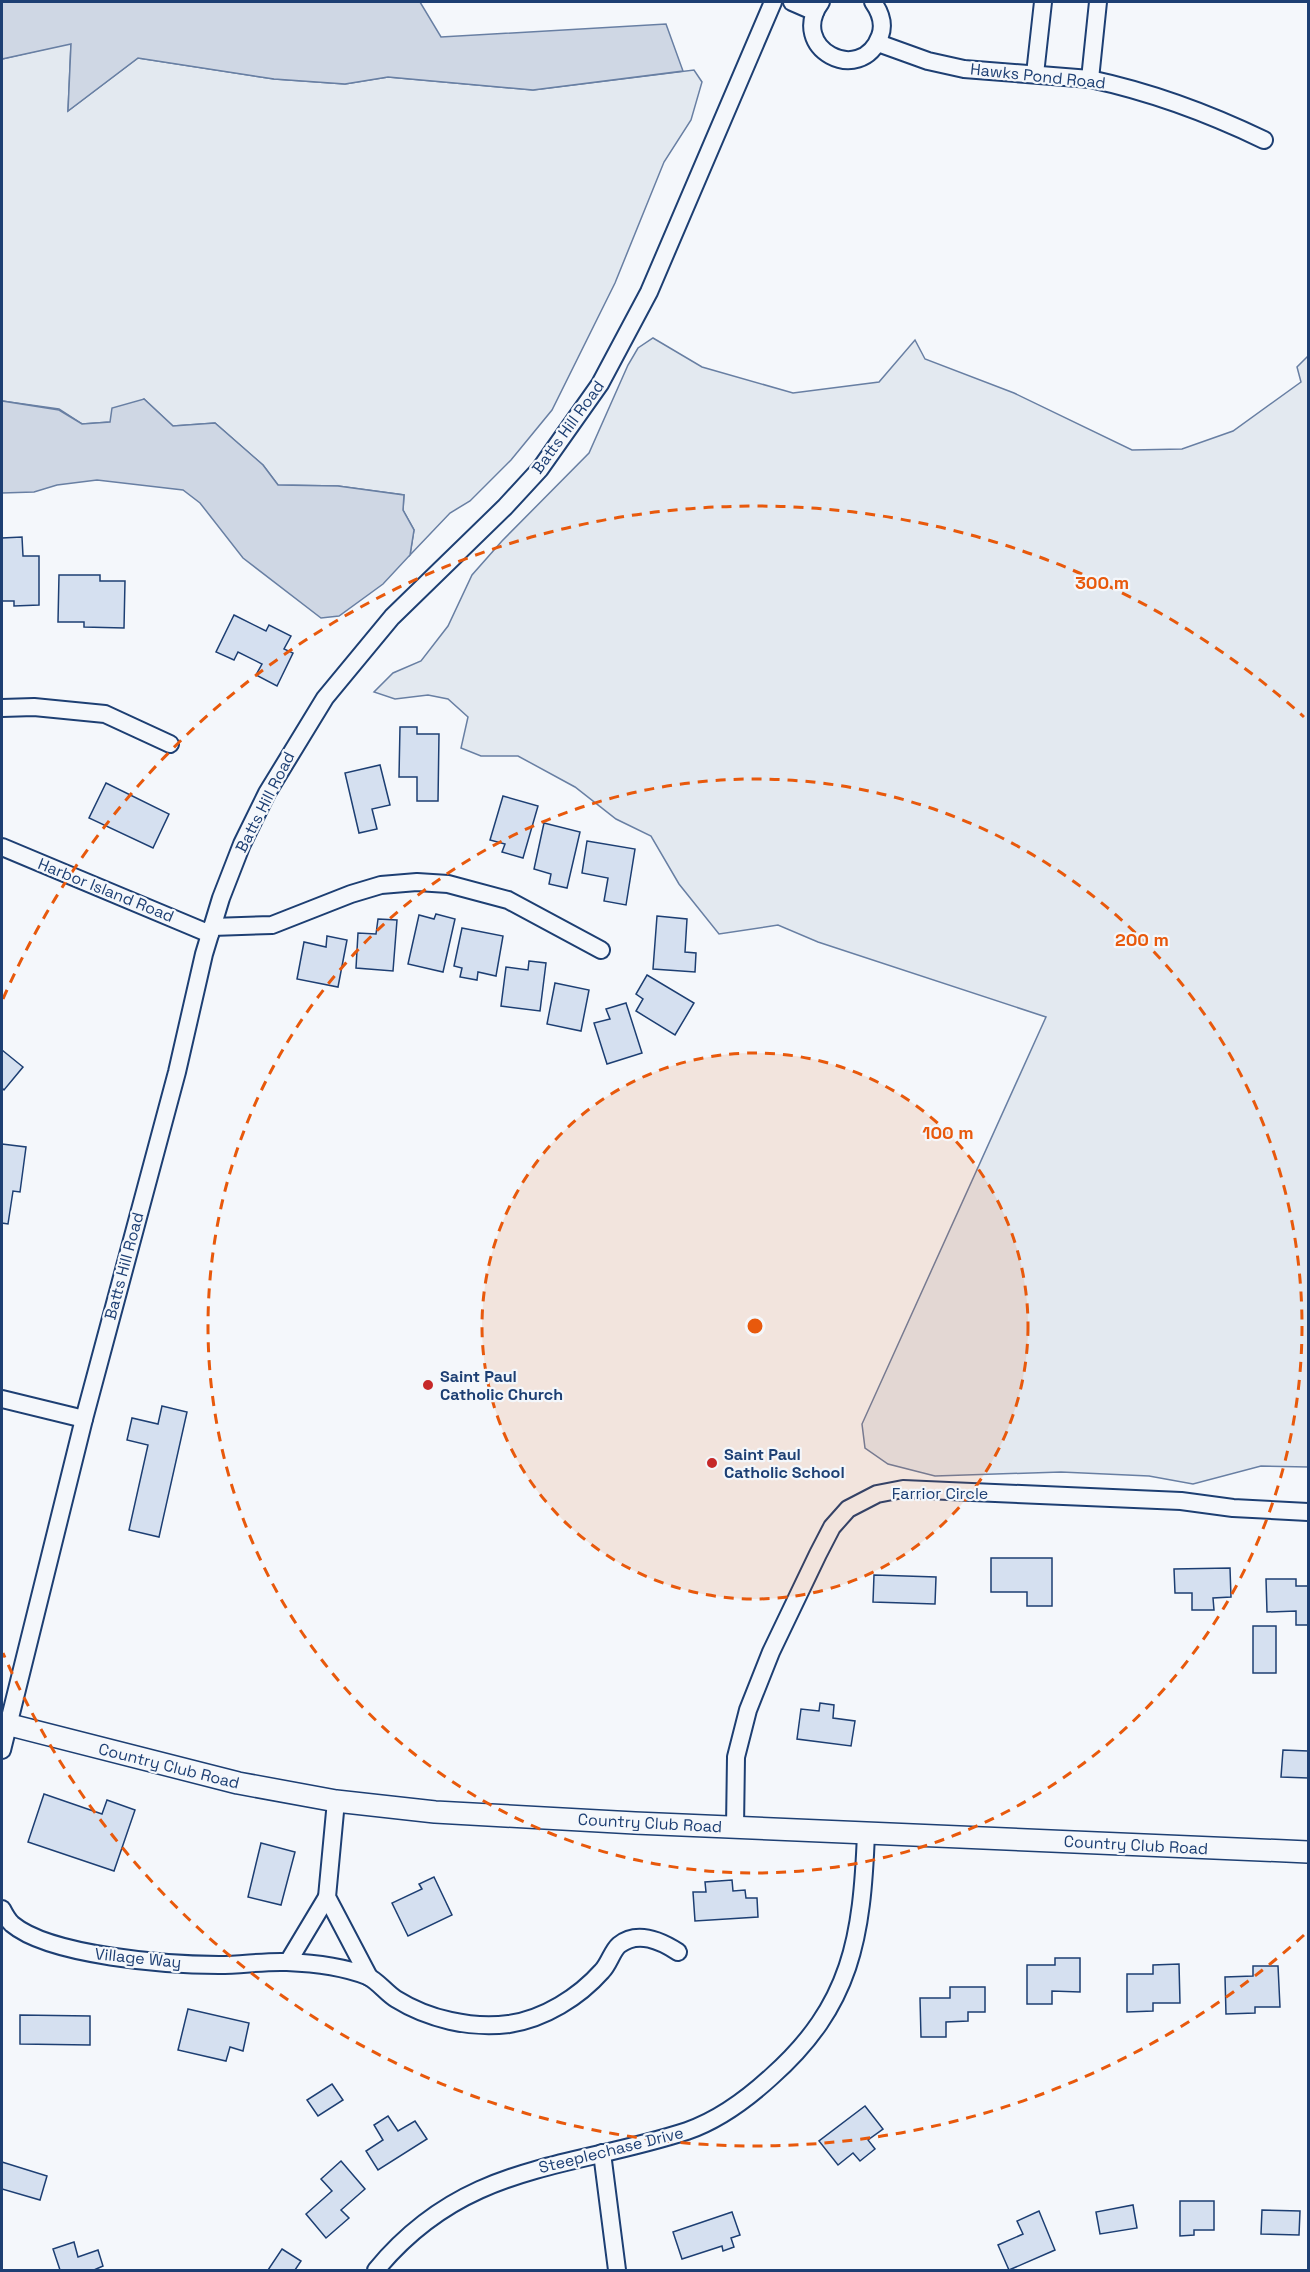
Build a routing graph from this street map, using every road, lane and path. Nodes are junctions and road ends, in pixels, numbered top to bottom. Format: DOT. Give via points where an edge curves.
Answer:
graph roads {
  1 [pos="772,2"];
  2 [pos="792,2"];
  3 [pos="873,2"];
  4 [pos="1043,2"];
  5 [pos="1098,2"];
  6 [pos="818,7"];
  7 [pos="878,43"];
  8 [pos="1035,74"];
  9 [pos="1090,80"];
  10 [pos="1264,141"];
  11 [pos="2,708"];
  12 [pos="170,744"];
  13 [pos="2,847"];
  14 [pos="211,930"];
  15 [pos="601,950"];
  16 [pos="2,1399"];
  17 [pos="84,1419"];
  18 [pos="1308,1512"];
  19 [pos="4,1724"];
  20 [pos="2,1750"];
  21 [pos="336,1801"];
  22 [pos="735,1827"];
  23 [pos="866,1833"];
  24 [pos="1308,1852"];
  25 [pos="327,1897"];
  26 [pos="2,1909"];
  27 [pos="678,1952"];
  28 [pos="288,1962"];
  29 [pos="369,1977"];
  30 [pos="602,2153"];
  31 [pos="376,2271"];
  32 [pos="617,2271"];
  1 -- 14 [label="street, Batts Hill Road" via="649,292 600,384 540,469 392,617 325,698 267,793 242,844"];
  2 -- 6 [label="street"];
  3 -- 7 [label="street" via="882,20"];
  4 -- 8 [label="street"];
  5 -- 9 [label="street"];
  6 -- 7 [label="street" via="814,35 827,54 849,60 861,58"];
  7 -- 8 [label="street, Hawks Pond Road" via="964,69"];
  8 -- 9 [label="street, Hawks Pond Road"];
  9 -- 10 [label="street, Hawks Pond Road" via="1192,108"];
  11 -- 12 [label="street" via="105,714"];
  13 -- 14 [label="street, Harbor Island Road"];
  14 -- 15 [label="street" via="272,925 381,885 417,882 448,884 508,900"];
  14 -- 17 [label="street, Batts Hill Road"];
  16 -- 17 [label="street"];
  17 -- 19 [label="street, Batts Hill Road"];
  18 -- 22 [label="street, Farrior Circle" via="1181,1501 903,1489 863,1499 832,1527 771,1652 748,1710 736,1757"];
  19 -- 20 [label="street"];
  19 -- 21 [label="street, Country Club Road" via="238,1783"];
  21 -- 22 [label="street, Country Club Road" via="435,1812"];
  21 -- 25 [label="street"];
  22 -- 23 [label="street, Country Club Road"];
  23 -- 24 [label="street, Country Club Road"];
  23 -- 30 [label="street, Steeplechase Drive" via="861,1910 849,1966 822,2021 801,2048 751,2095 722,2114 690,2130"];
  25 -- 28 [label="street"];
  25 -- 29 [label="street, Village Way"];
  26 -- 28 [label="street, Village Way" via="11,1924 42,1939 95,1955 219,1965"];
  27 -- 29 [label="street, Village Way" via="646,1938 630,1939 618,1946 585,1989 533,2019 508,2024 453,2022 424,2013 395,1998"];
  28 -- 29 [label="street, Village Way"];
  30 -- 31 [label="street, Steeplechase Drive" via="522,2172 464,2196 413,2232"];
  30 -- 32 [label="street"];
}
